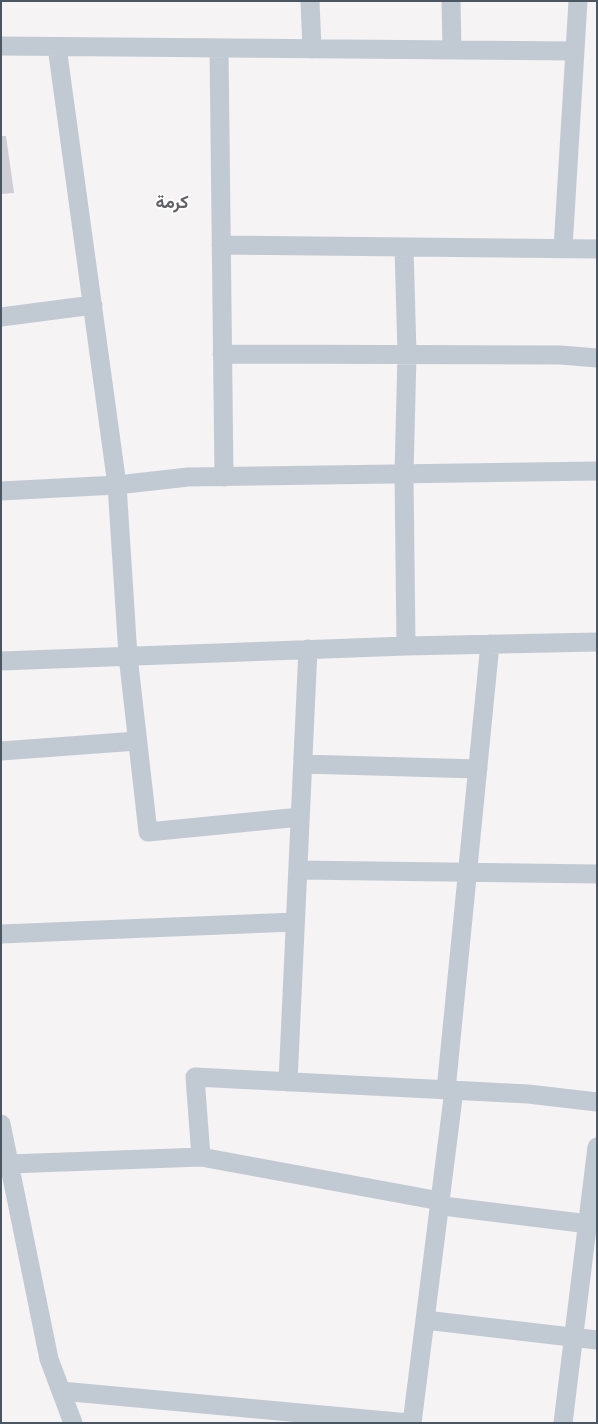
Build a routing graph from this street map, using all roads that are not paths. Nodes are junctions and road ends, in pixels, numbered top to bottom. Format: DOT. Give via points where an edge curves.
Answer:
graph roads {
  1 [pos="310,1"];
  2 [pos="451,1"];
  3 [pos="578,1"];
  4 [pos="1,46"];
  5 [pos="58,47"];
  6 [pos="219,48"];
  7 [pos="312,49"];
  8 [pos="452,50"];
  9 [pos="574,51"];
  10 [pos="221,245"];
  11 [pos="404,247"];
  12 [pos="562,248"];
  13 [pos="597,248"];
  14 [pos="93,305"];
  15 [pos="1,317"];
  16 [pos="222,354"];
  17 [pos="407,354"];
  18 [pos="597,358"];
  19 [pos="597,471"];
  20 [pos="404,474"];
  21 [pos="224,477"];
  22 [pos="117,485"];
  23 [pos="1,491"];
  24 [pos="597,642"];
  25 [pos="490,644"];
  26 [pos="406,646"];
  27 [pos="308,649"];
  28 [pos="128,656"];
  29 [pos="1,661"];
  30 [pos="137,741"];
  31 [pos="1,751"];
  32 [pos="303,764"];
  33 [pos="478,769"];
  34 [pos="300,817"];
  35 [pos="298,870"];
  36 [pos="467,872"];
  37 [pos="597,874"];
  38 [pos="295,922"];
  39 [pos="1,934"];
  40 [pos="288,1082"];
  41 [pos="450,1090"];
  42 [pos="597,1102"];
  43 [pos="1,1124"];
  44 [pos="597,1147"];
  45 [pos="201,1157"];
  46 [pos="9,1164"];
  47 [pos="440,1201"];
  48 [pos="592,1225"];
  49 [pos="425,1320"];
  50 [pos="573,1336"];
  51 [pos="597,1340"];
  52 [pos="61,1392"];
  53 [pos="73,1423"];
  54 [pos="408,1423"];
  55 [pos="412,1423"];
  56 [pos="563,1423"];
  1 -- 7 [label="street"];
  2 -- 8 [label="street"];
  3 -- 9 [label="street"];
  4 -- 5 [label="street"];
  5 -- 6 [label="street"];
  5 -- 14 [label="street"];
  6 -- 7 [label="street"];
  6 -- 10 [label="street"];
  7 -- 8 [label="street"];
  8 -- 9 [label="street"];
  9 -- 12 [label="street"];
  10 -- 11 [label="street"];
  10 -- 16 [label="street"];
  11 -- 12 [label="street"];
  11 -- 17 [label="street"];
  12 -- 13 [label="street"];
  14 -- 15 [label="street"];
  14 -- 22 [label="street"];
  16 -- 17 [label="street"];
  16 -- 21 [label="street"];
  17 -- 18 [label="street" via="561,355"];
  17 -- 20 [label="street"];
  19 -- 20 [label="street"];
  20 -- 21 [label="street"];
  20 -- 26 [label="street"];
  21 -- 22 [label="street"];
  22 -- 23 [label="street"];
  22 -- 28 [label="street"];
  24 -- 25 [label="street"];
  25 -- 26 [label="street"];
  25 -- 33 [label="street"];
  26 -- 27 [label="street"];
  27 -- 28 [label="street"];
  27 -- 32 [label="street"];
  28 -- 29 [label="street"];
  28 -- 30 [label="street"];
  30 -- 31 [label="street"];
  30 -- 34 [label="street" via="148,832"];
  32 -- 33 [label="street"];
  32 -- 34 [label="street"];
  33 -- 36 [label="street"];
  34 -- 35 [label="street"];
  35 -- 36 [label="street"];
  35 -- 38 [label="street"];
  36 -- 37 [label="street"];
  36 -- 41 [label="street"];
  38 -- 39 [label="street"];
  38 -- 40 [label="street"];
  40 -- 41 [label="street"];
  40 -- 45 [label="street" via="195,1077"];
  41 -- 42 [label="street" via="528,1094"];
  41 -- 47 [label="street"];
  43 -- 46 [label="street"];
  44 -- 48 [label="street"];
  45 -- 46 [label="street"];
  45 -- 47 [label="street"];
  46 -- 52 [label="street" via="49,1358"];
  47 -- 48 [label="street" via="443,1206"];
  47 -- 49 [label="street"];
  48 -- 50 [label="street"];
  49 -- 50 [label="street"];
  49 -- 55 [label="street"];
  50 -- 51 [label="street"];
  50 -- 56 [label="street"];
  52 -- 53 [label="street"];
  52 -- 54 [label="street"];
}
